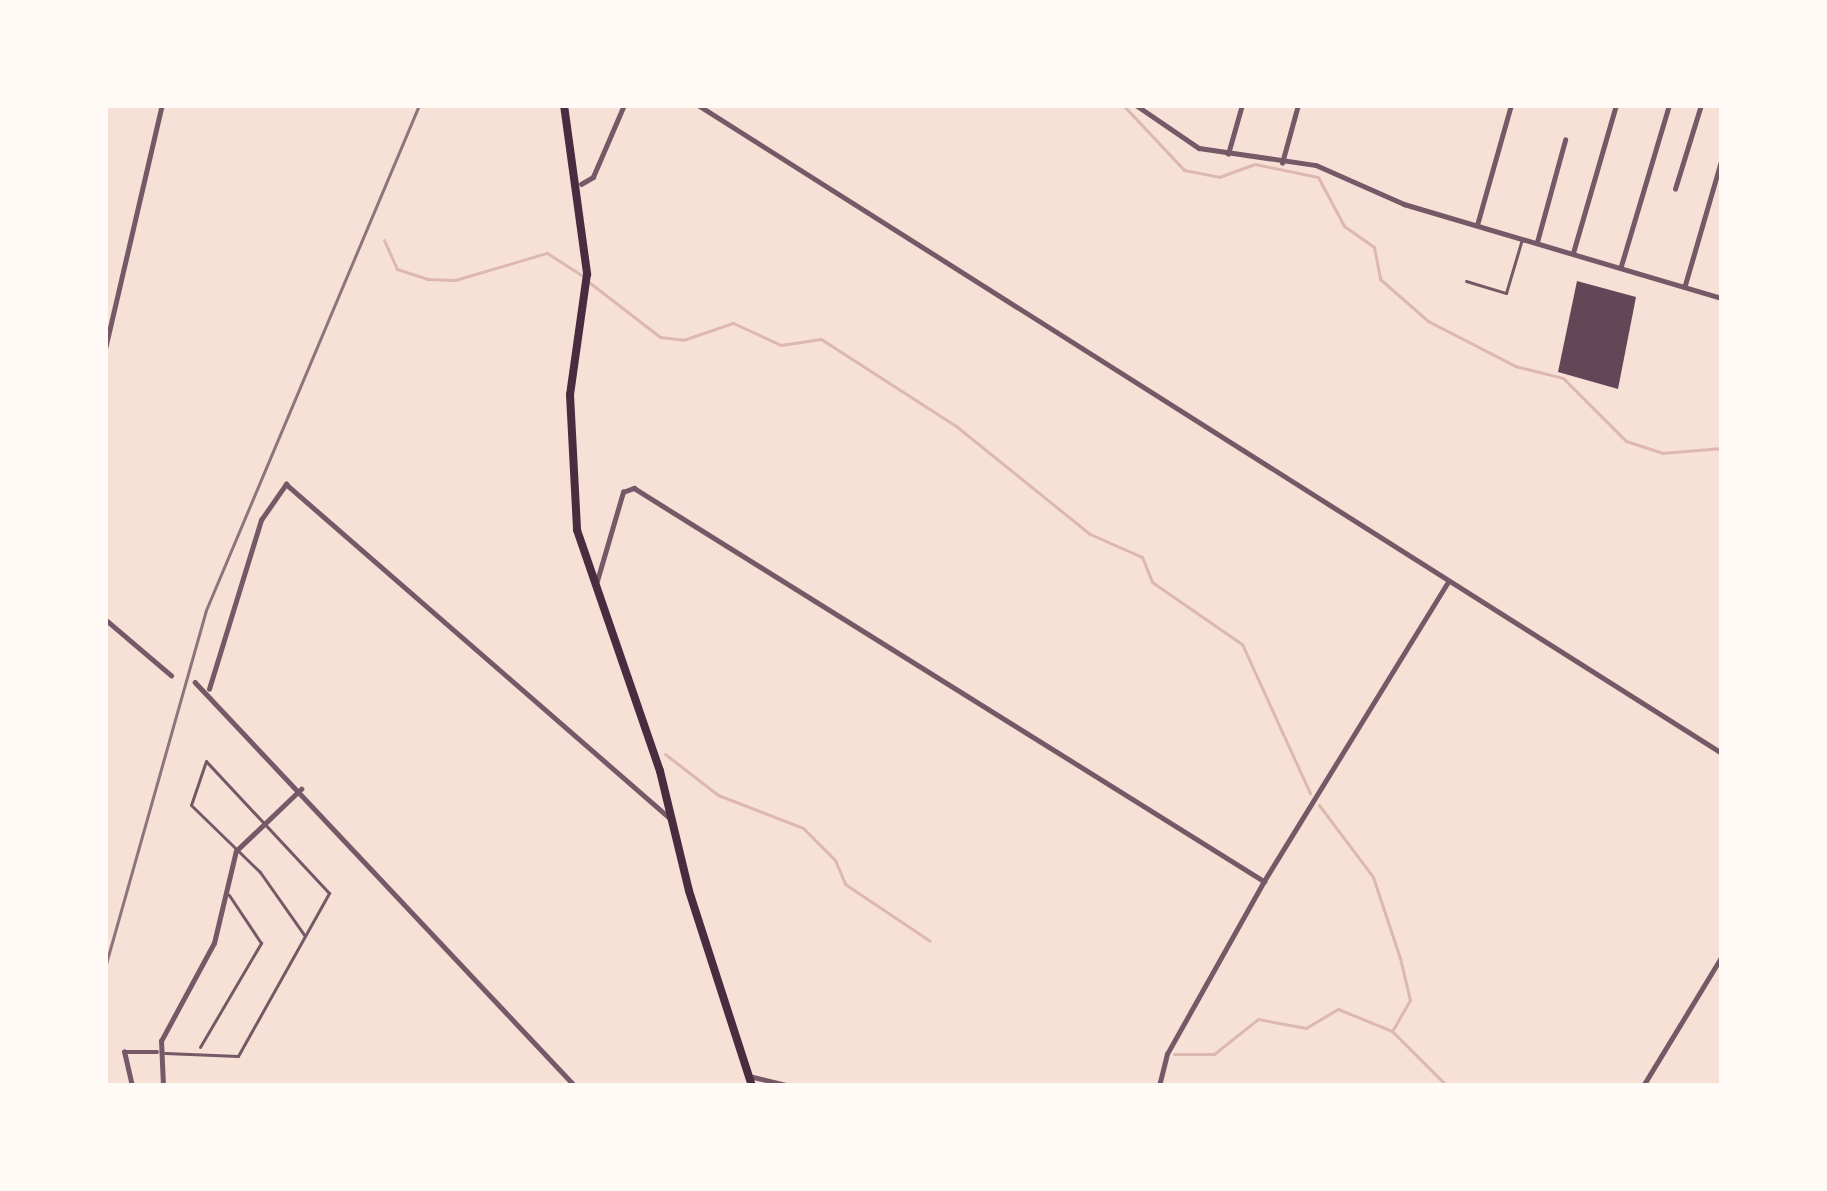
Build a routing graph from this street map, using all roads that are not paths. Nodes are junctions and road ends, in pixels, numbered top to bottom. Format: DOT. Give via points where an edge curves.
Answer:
graph roads {
  1 [pos="162,105"];
  2 [pos="564,105"];
  3 [pos="624,105"];
  4 [pos="698,105"];
  5 [pos="1136,105"];
  6 [pos="1242,105"];
  7 [pos="1298,105"];
  8 [pos="1511,105"];
  9 [pos="1616,105"];
  10 [pos="1669,105"];
  11 [pos="1701,105"];
  12 [pos="1565,140"];
  13 [pos="1228,154"];
  14 [pos="1722,158"];
  15 [pos="1282,164"];
  16 [pos="581,184"];
  17 [pos="1675,189"];
  18 [pos="1477,225"];
  19 [pos="1522,237"];
  20 [pos="1537,242"];
  21 [pos="1573,253"];
  22 [pos="1621,267"];
  23 [pos="1466,281"];
  24 [pos="1684,286"];
  25 [pos="1722,298"];
  26 [pos="105,349"];
  27 [pos="1449,580"];
  28 [pos="595,586"];
  29 [pos="105,620"];
  30 [pos="171,675"];
  31 [pos="195,682"];
  32 [pos="208,689"];
  33 [pos="1722,753"];
  34 [pos="301,789"];
  35 [pos="672,820"];
  36 [pos="264,823"];
  37 [pos="236,850"];
  38 [pos="1264,881"];
  39 [pos="229,896"];
  40 [pos="305,936"];
  41 [pos="1722,956"];
  42 [pos="198,1050"];
  43 [pos="158,1052"];
  44 [pos="751,1081"];
  45 [pos="131,1086"];
  46 [pos="164,1086"];
  47 [pos="575,1086"];
  48 [pos="791,1086"];
  49 [pos="1159,1086"];
  50 [pos="1643,1086"];
  1 -- 26 [label="street"];
  2 -- 16 [label="main road"];
  3 -- 16 [label="street" via="593,177"];
  4 -- 27 [label="street"];
  5 -- 13 [label="street" via="1187,143"];
  6 -- 13 [label="street"];
  7 -- 15 [label="street"];
  8 -- 18 [label="street"];
  9 -- 21 [label="street"];
  10 -- 22 [label="street"];
  11 -- 17 [label="street"];
  12 -- 20 [label="street"];
  13 -- 15 [label="street"];
  14 -- 24 [label="street"];
  15 -- 18 [label="street" via="1316,165 1390,200"];
  16 -- 28 [label="main road" via="586,279 570,395 571,478"];
  18 -- 19 [label="street"];
  19 -- 20 [label="street"];
  19 -- 23 [label="lane" via="1506,293"];
  20 -- 21 [label="street"];
  21 -- 22 [label="street"];
  22 -- 24 [label="street"];
  24 -- 25 [label="street"];
  27 -- 33 [label="street"];
  27 -- 38 [label="street"];
  28 -- 35 [label="main road"];
  28 -- 38 [label="street" via="623,492 634,488"];
  29 -- 30 [label="street"];
  31 -- 32 [label="street"];
  32 -- 34 [label="street"];
  32 -- 35 [label="street" via="261,520 286,484"];
  34 -- 36 [label="street"];
  34 -- 47 [label="street"];
  35 -- 44 [label="main road"];
  36 -- 37 [label="street"];
  36 -- 37 [label="lane" via="206,761 191,805"];
  36 -- 40 [label="lane" via="329,893"];
  37 -- 39 [label="street"];
  37 -- 40 [label="lane"];
  38 -- 49 [label="street" via="1167,1054"];
  39 -- 42 [label="lane" via="261,943"];
  39 -- 43 [label="street"];
  40 -- 42 [label="lane" via="238,1056"];
  41 -- 50 [label="street"];
  42 -- 43 [label="lane"];
  43 -- 45 [label="street" via="124,1052"];
  43 -- 46 [label="street"];
  44 -- 48 [label="street"];
}
